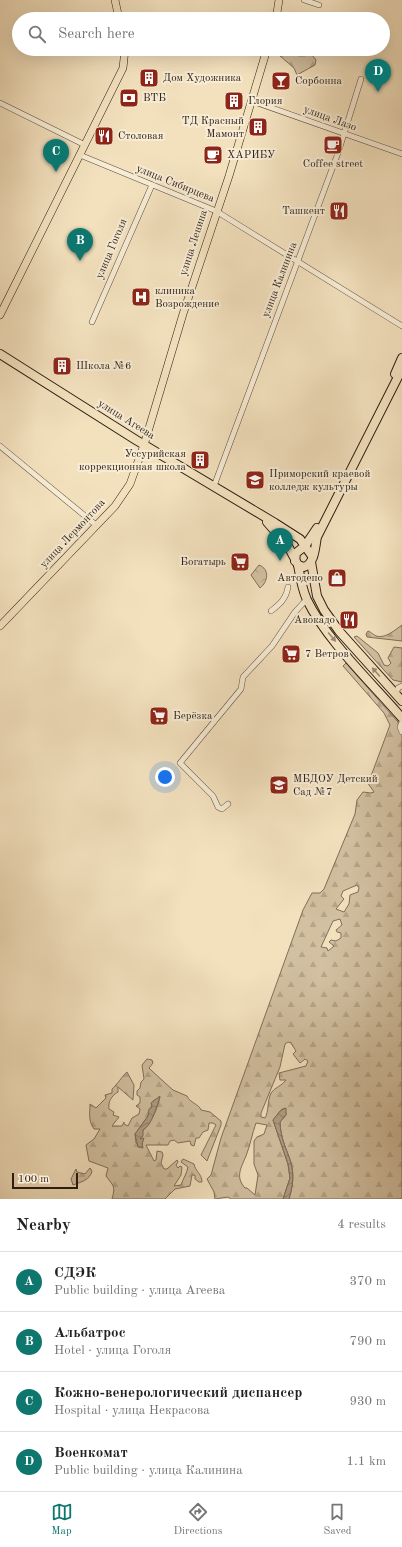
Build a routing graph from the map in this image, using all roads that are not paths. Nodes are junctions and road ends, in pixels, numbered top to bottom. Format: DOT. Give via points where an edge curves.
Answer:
graph roads {
  1 [pos="114,0"];
  2 [pos="279,0"];
  3 [pos="304,0"];
  4 [pos="319,5"];
  5 [pos="117,12"];
  6 [pos="277,12"];
  7 [pos="124,56"];
  8 [pos="265,56"];
  9 [pos="361,79"];
  10 [pos="252,101"];
  11 [pos="0,103"];
  12 [pos="344,134"];
  13 [pos="85,145"];
  14 [pos="402,154"];
  15 [pos="80,155"];
  16 [pos="152,184"];
  17 [pos="216,211"];
  18 [pos="297,262"];
  19 [pos="0,315"];
  20 [pos="92,322"];
  21 [pos="402,326"];
  22 [pos="0,354"];
  23 [pos="402,358"];
  24 [pos="402,369"];
  25 [pos="144,445"];
  26 [pos="0,446"];
  27 [pos="214,486"];
  28 [pos="261,515"];
  29 [pos="96,525"];
  30 [pos="305,546"];
  31 [pos="312,559"];
  32 [pos="296,563"];
  33 [pos="288,587"];
  34 [pos="307,599"];
  35 [pos="271,611"];
  36 [pos="0,626"];
  37 [pos="402,686"];
  38 [pos="396,694"];
  39 [pos="402,701"];
  40 [pos="402,718"];
  41 [pos="402,722"];
  42 [pos="402,732"];
  43 [pos="228,804"];
  1 -- 5 [label="main road"];
  2 -- 6 [label="main road"];
  3 -- 4 [label="street"];
  7 -- 13 [label="main road" via="123,68"];
  8 -- 10 [label="main road, улица Ленина"];
  9 -- 12 [label="street, улица Калинина"];
  10 -- 12 [label="street, улица Лазо"];
  10 -- 17 [label="main road, улица Ленина"];
  11 -- 13 [label="street"];
  12 -- 14 [label="street, улица Лазо"];
  12 -- 18 [label="street, улица Калинина"];
  13 -- 15 [label="main road"];
  15 -- 16 [label="street, улица Сибирцева"];
  15 -- 19 [label="main road"];
  16 -- 17 [label="street, улица Сибирцева"];
  16 -- 20 [label="street, улица Гоголя"];
  17 -- 18 [label="street, улица Сибирцева"];
  17 -- 25 [label="main road, улица Ленина"];
  18 -- 21 [label="street, улица Сибирцева"];
  18 -- 27 [label="street, улица Калинина"];
  22 -- 25 [label="highway, улица Агеева"];
  23 -- 30 [label="highway" via="317,528"];
  24 -- 31 [label="highway" via="317,537"];
  25 -- 27 [label="highway, улица Агеева"];
  25 -- 29 [label="main road, улица Лермонтова" via="123,496"];
  26 -- 29 [label="street"];
  27 -- 28 [label="highway, улица Агеева"];
  28 -- 30 [label="highway, улица Агеева" via="300,539"];
  28 -- 32 [label="highway, улица Агеева" via="288,546"];
  29 -- 36 [label="main road, улица Лермонтова"];
  30 -- 31 [label="highway, улица Агеева"];
  30 -- 32 [label="highway" via="296,553"];
  31 -- 32 [label="highway" via="304,567"];
  38 -- 31 [label="highway, one-way" via="339,631 324,610 317,596"];
  32 -- 34 [label="highway, улица Агеева"];
  33 -- 35 [label="street" via="283,602"];
  34 -- 40 [label="highway, улица Агеева, one-way" via="326,630"];
  34 -- 43 [label="street" via="272,646 243,677 241,689 180,763 213,796 218,807 222,809"];
  37 -- 38 [label="street"];
  38 -- 39 [label="highway"];
  41 -- 42 [label="street"];
}
